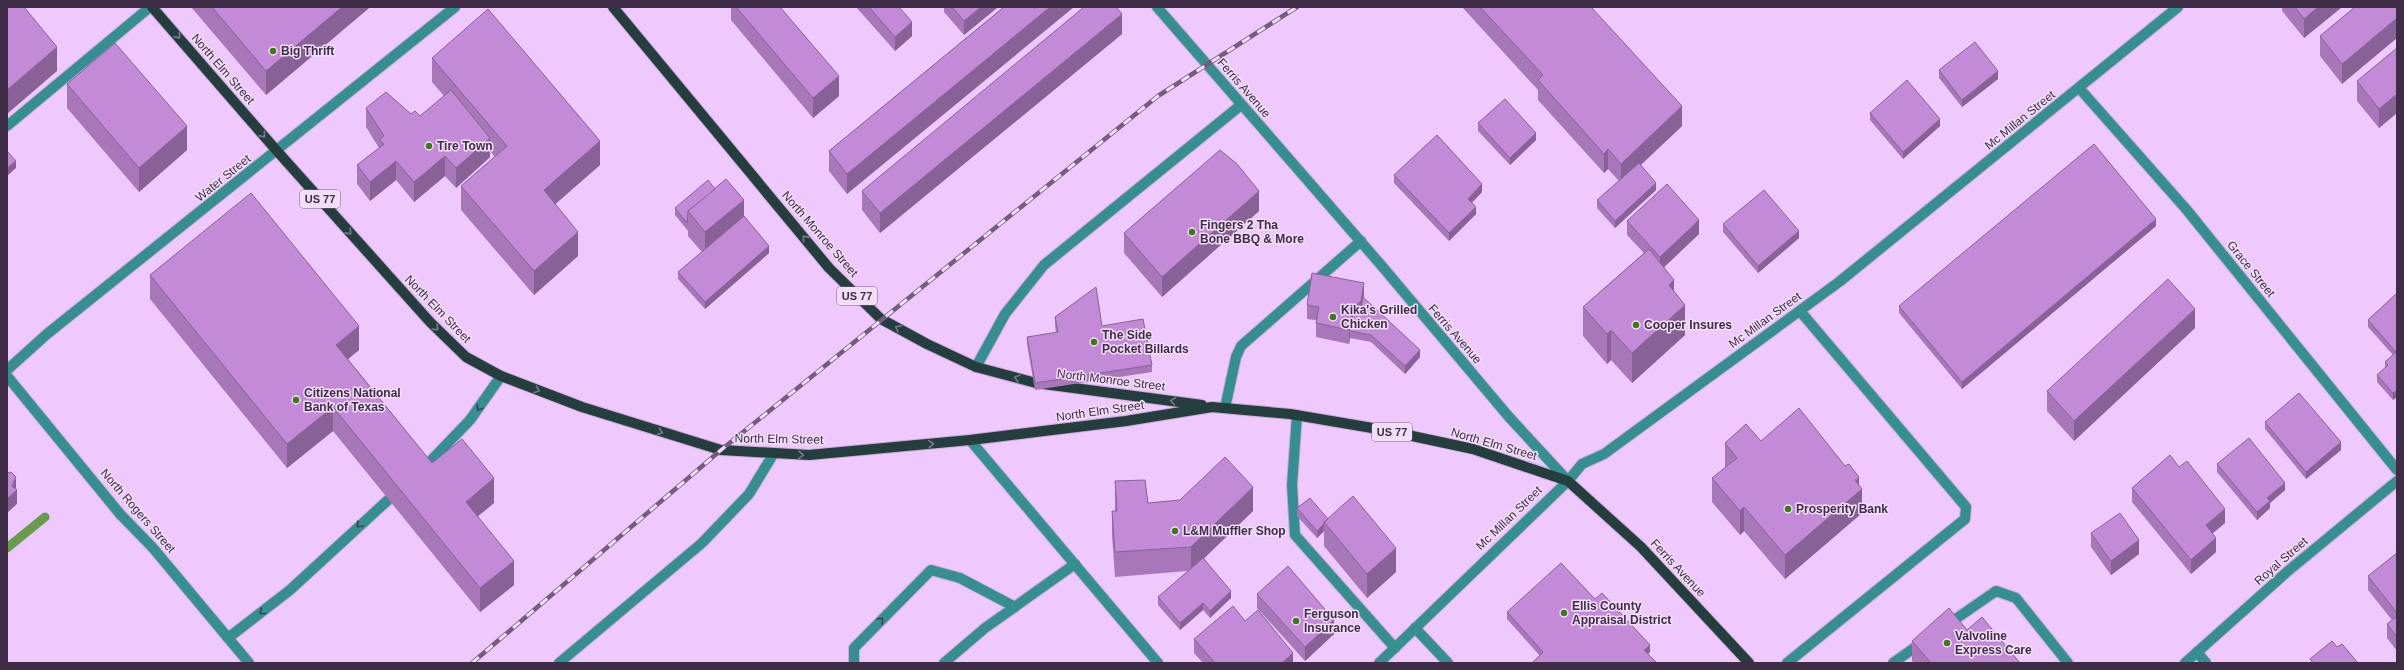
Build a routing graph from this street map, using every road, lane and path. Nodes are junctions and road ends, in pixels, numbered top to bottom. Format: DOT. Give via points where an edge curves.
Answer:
graph roads {
  1 [pos="151,7"];
  2 [pos="455,7"];
  3 [pos="613,7"];
  4 [pos="1157,7"];
  5 [pos="2178,7"];
  6 [pos="2080,89"];
  7 [pos="1241,105"];
  8 [pos="7,126"];
  9 [pos="277,151"];
  10 [pos="1361,241"];
  11 [pos="1800,311"];
  12 [pos="976,367"];
  13 [pos="7,370"];
  14 [pos="7,376"];
  15 [pos="501,376"];
  16 [pos="1212,407"];
  17 [pos="1225,408"];
  18 [pos="1297,415"];
  19 [pos="970,440"];
  20 [pos="774,454"];
  21 [pos="2397,470"];
  22 [pos="420,472"];
  23 [pos="1568,481"];
  24 [pos="2397,481"];
  25 [pos="388,500"];
  26 [pos="1075,564"];
  27 [pos="1015,607"];
  28 [pos="1415,628"];
  29 [pos="228,638"];
  30 [pos="1395,648"];
  31 [pos="2197,652"];
  32 [pos="249,663"];
  33 [pos="558,663"];
  34 [pos="854,663"];
  35 [pos="944,663"];
  36 [pos="1158,663"];
  37 [pos="1379,663"];
  38 [pos="1448,663"];
  39 [pos="1749,663"];
  40 [pos="1787,663"];
  41 [pos="1893,663"];
  42 [pos="2068,663"];
  43 [pos="2185,663"];
  44 [pos="2206,663"];
  1 -- 8 [label="street"];
  1 -- 9 [label="main road, North Elm Street / US 77, one-way"];
  2 -- 9 [label="street, Water Street"];
  12 -- 3 [label="main road, North Monroe Street / US 77, one-way" via="881,319 829,268"];
  4 -- 7 [label="street, Ferris Avenue"];
  5 -- 6 [label="street, Mc Millan Street"];
  6 -- 11 [label="street, Mc Millan Street"];
  6 -- 21 [label="street, Grace Street" via="2186,209"];
  7 -- 10 [label="street, Ferris Avenue"];
  7 -- 12 [label="street" via="1044,266 1005,314"];
  9 -- 13 [label="street, Water Street" via="47,334"];
  9 -- 15 [label="main road, North Elm Street / US 77, one-way" via="430,322 466,356"];
  10 -- 17 [label="street" via="1241,346 1236,357"];
  10 -- 23 [label="street, Ferris Avenue" via="1509,417"];
  11 -- 23 [label="street, Mc Millan Street" via="1604,454 1582,464"];
  11 -- 40 [label="street" via="1966,507 1966,513 1965,518"];
  16 -- 12 [label="main road, North Monroe Street / US 77, one-way" via="1036,383"];
  14 -- 29 [label="street, North Rogers Street" via="120,514 153,548"];
  15 -- 20 [label="main road, North Elm Street / US 77, one-way" via="582,407 720,450"];
  15 -- 22 [label="street, one-way" via="470,420"];
  16 -- 17 [label="main road, North Elm Street / US 77"];
  16 -- 19 [label="main road, North Elm Street / US 77" via="1126,421"];
  17 -- 18 [label="main road, North Elm Street / US 77"];
  18 -- 23 [label="main road, North Elm Street / US 77" via="1472,449"];
  18 -- 30 [label="street" via="1292,485 1294,535"];
  20 -- 19 [label="main road, North Elm Street / US 77, one-way" via="809,455"];
  19 -- 26 [label="street"];
  20 -- 33 [label="street" via="749,494 702,543"];
  23 -- 28 [label="street, Mc Millan Street"];
  23 -- 39 [label="main road, Ferris Avenue / US 77" via="1642,547"];
  24 -- 31 [label="street, Royal Street" via="2288,571"];
  25 -- 29 [label="street, one-way" via="290,590"];
  26 -- 27 [label="street"];
  26 -- 36 [label="street"];
  34 -- 27 [label="street, one-way" via="854,648 931,570 960,578"];
  27 -- 35 [label="street" via="985,628"];
  28 -- 30 [label="street, Mc Millan Street"];
  28 -- 38 [label="street"];
  29 -- 32 [label="street, North Rogers Street"];
  30 -- 37 [label="street, Mc Millan Street"];
  31 -- 43 [label="street, Royal Street"];
  31 -- 44 [label="street"];
  41 -- 42 [label="street" via="1996,591 2016,598"];
}
